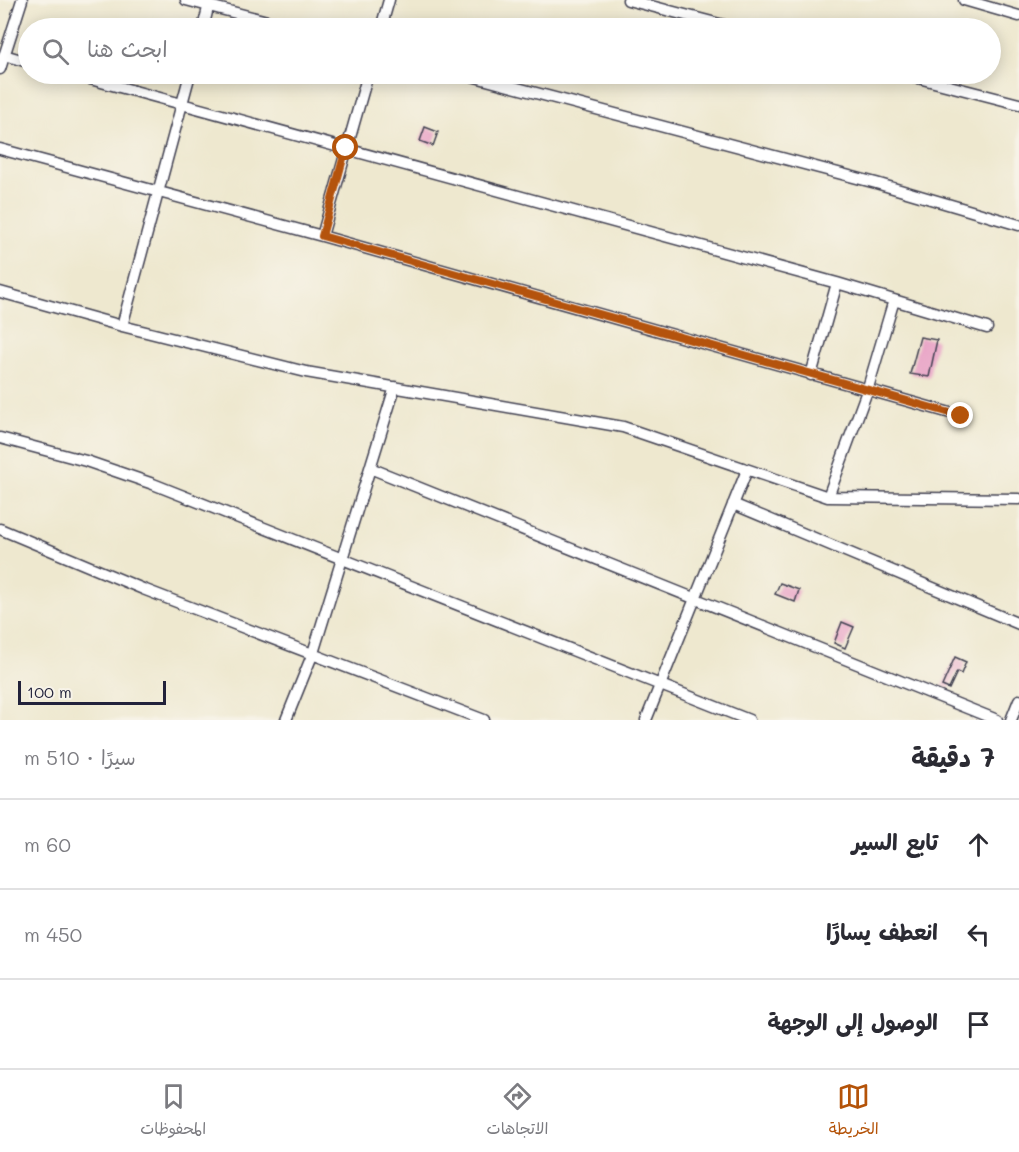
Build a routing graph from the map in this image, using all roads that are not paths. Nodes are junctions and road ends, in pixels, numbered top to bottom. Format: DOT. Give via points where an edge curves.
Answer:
graph roads {
  1 [pos="22,0"];
  2 [pos="186,0"];
  3 [pos="389,0"];
  4 [pos="628,0"];
  5 [pos="964,0"];
  6 [pos="210,3"];
  7 [pos="1019,16"];
  8 [pos="206,18"];
  9 [pos="260,18"];
  10 [pos="384,18"];
  11 [pos="697,18"];
  12 [pos="4,55"];
  13 [pos="18,59"];
  14 [pos="0,69"];
  15 [pos="109,84"];
  16 [pos="187,84"];
  17 [pos="365,84"];
  18 [pos="502,84"];
  19 [pos="942,84"];
  20 [pos="182,104"];
  21 [pos="1019,104"];
  22 [pos="346,148"];
  23 [pos="0,149"];
  24 [pos="158,192"];
  25 [pos="1019,225"];
  26 [pos="322,236"];
  27 [pos="837,283"];
  28 [pos="0,292"];
  29 [pos="894,300"];
  30 [pos="122,326"];
  31 [pos="987,328"];
  32 [pos="811,375"];
  33 [pos="395,387"];
  34 [pos="867,390"];
  35 [pos="961,416"];
  36 [pos="0,438"];
  37 [pos="370,468"];
  38 [pos="747,470"];
  39 [pos="828,497"];
  40 [pos="1019,499"];
  41 [pos="733,504"];
  42 [pos="0,530"];
  43 [pos="341,560"];
  44 [pos="694,600"];
  45 [pos="1019,624"];
  46 [pos="313,653"];
  47 [pos="660,685"];
  48 [pos="1019,700"];
  49 [pos="286,720"];
  50 [pos="484,720"];
  51 [pos="646,720"];
  52 [pos="749,720"];
  53 [pos="997,720"];
  54 [pos="1011,720"];
  1 -- 12 [label="street"];
  2 -- 6 [label="street"];
  3 -- 10 [label="street"];
  4 -- 11 [label="street"];
  5 -- 7 [label="street"];
  6 -- 8 [label="street"];
  6 -- 9 [label="street"];
  12 -- 13 [label="street"];
  12 -- 14 [label="street"];
  15 -- 20 [label="street"];
  16 -- 20 [label="street"];
  17 -- 22 [label="street"];
  18 -- 25 [label="street"];
  19 -- 21 [label="street"];
  20 -- 22 [label="street"];
  20 -- 24 [label="street"];
  22 -- 26 [label="street"];
  22 -- 27 [label="street"];
  23 -- 24 [label="street"];
  24 -- 26 [label="street"];
  24 -- 30 [label="street"];
  26 -- 32 [label="street"];
  27 -- 29 [label="street"];
  27 -- 32 [label="street"];
  28 -- 30 [label="street"];
  29 -- 31 [label="street"];
  29 -- 34 [label="street"];
  30 -- 33 [label="street" via="306,372"];
  32 -- 34 [label="street"];
  33 -- 37 [label="street"];
  33 -- 38 [label="street" via="623,427"];
  34 -- 35 [label="street"];
  34 -- 39 [label="street"];
  36 -- 43 [label="street" via="130,476"];
  37 -- 43 [label="street"];
  37 -- 44 [label="street"];
  38 -- 39 [label="street"];
  38 -- 41 [label="street"];
  39 -- 40 [label="street"];
  41 -- 44 [label="street"];
  41 -- 45 [label="street"];
  42 -- 46 [label="street"];
  43 -- 46 [label="street"];
  43 -- 47 [label="street"];
  44 -- 47 [label="street"];
  44 -- 53 [label="street"];
  46 -- 49 [label="street"];
  46 -- 50 [label="street"];
  47 -- 51 [label="street"];
  47 -- 52 [label="street"];
  48 -- 54 [label="street"];
}
